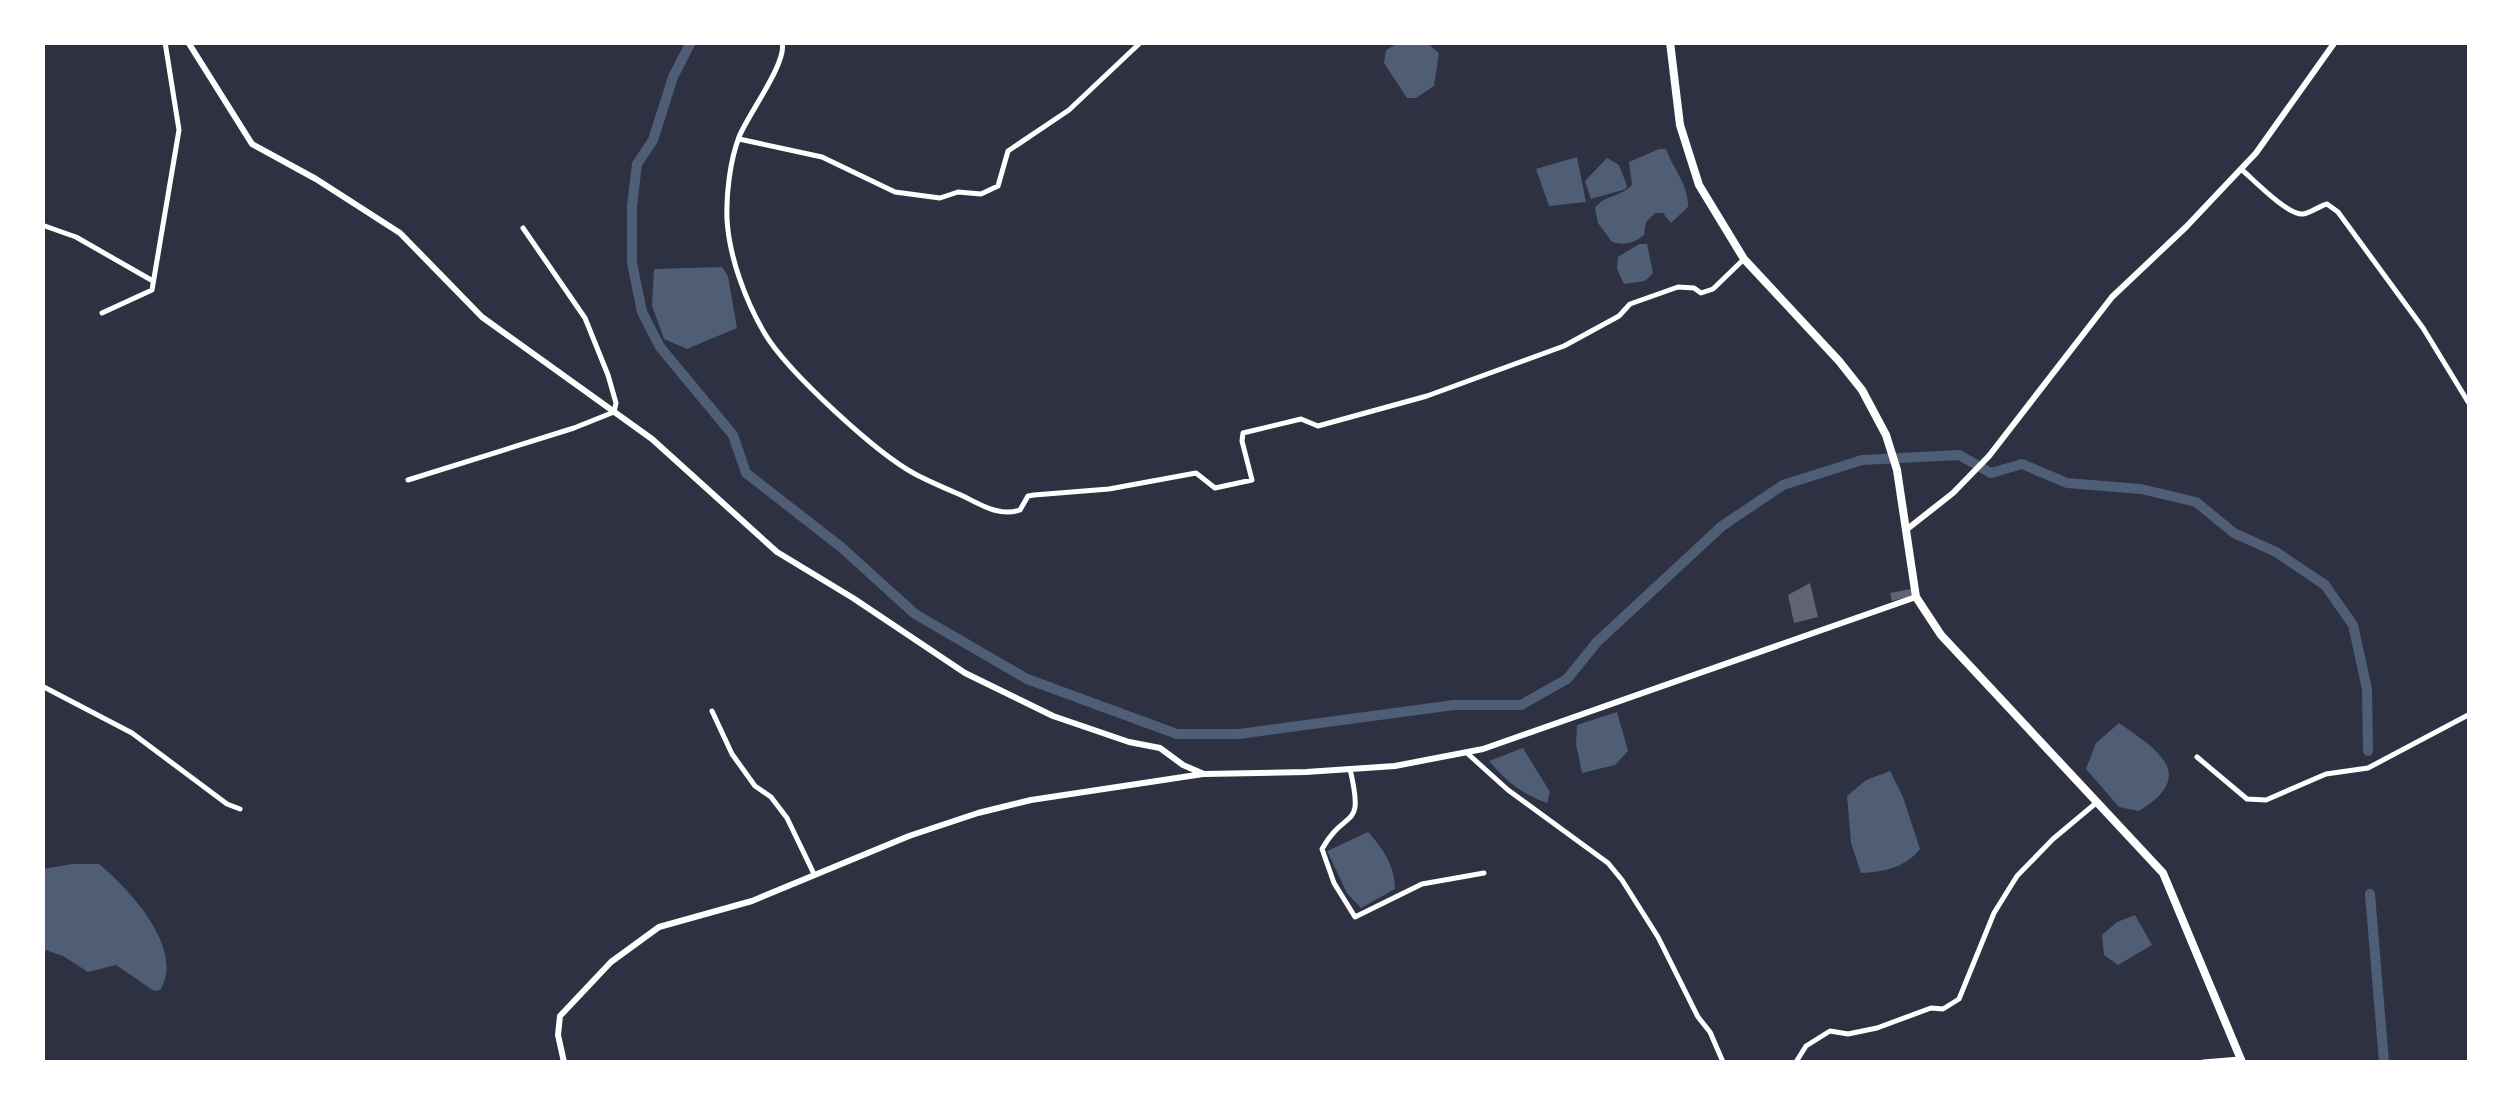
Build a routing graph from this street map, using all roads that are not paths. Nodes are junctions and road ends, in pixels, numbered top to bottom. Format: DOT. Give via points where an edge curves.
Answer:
graph roads {
  1 [pos="165,42"];
  2 [pos="188,42"];
  3 [pos="782,42"];
  4 [pos="1140,42"];
  5 [pos="1670,42"];
  6 [pos="2335,42"];
  7 [pos="739,139"];
  8 [pos="2242,169"];
  9 [pos="42,224"];
  10 [pos="523,228"];
  11 [pos="1744,260"];
  12 [pos="153,280"];
  13 [pos="102,314"];
  14 [pos="2470,405"];
  15 [pos="614,412"];
  16 [pos="408,480"];
  17 [pos="1906,530"];
  18 [pos="1916,597"];
  19 [pos="42,686"];
  20 [pos="712,712"];
  21 [pos="2470,714"];
  22 [pos="1467,753"];
  23 [pos="2197,757"];
  24 [pos="1350,769"];
  25 [pos="1204,774"];
  26 [pos="2096,803"];
  27 [pos="240,810"];
  28 [pos="1484,872"];
  29 [pos="815,877"];
  30 [pos="2241,1061"];
  31 [pos="564,1062"];
  32 [pos="1723,1062"];
  33 [pos="1796,1062"];
  34 [pos="2203,1062"];
  1 -- 12 [label="street" via="179,130"];
  2 -- 15 [label="street" via="252,144 400,233 482,317"];
  3 -- 7 [label="street" via="784,54"];
  4 -- 7 [label="street" via="1068,110 1008,151 998,186 981,194 895,192 822,157"];
  5 -- 11 [label="main road" via="1680,125 1699,185"];
  6 -- 8 [label="street"];
  7 -- 11 [label="street" via="727,219 742,281 766,337 799,377 886,454 912,473 1003,513 1020,510 1034,495 1196,474 1215,488 1252,480 1243,434 1301,419 1318,426 1427,396 1564,346 1630,304 1678,286 1701,293 1713,289"];
  8 -- 14 [label="street" via="2296,212 2327,204 2338,212"];
  8 -- 17 [label="street" via="2112,298 1989,456"];
  9 -- 12 [label="street"];
  10 -- 15 [label="street" via="585,318 608,374"];
  11 -- 17 [label="main road" via="1862,390 1886,435"];
  12 -- 13 [label="street" via="150,293"];
  15 -- 16 [label="street"];
  15 -- 25 [label="street" via="777,552 965,674 1053,716 1160,748"];
  17 -- 18 [label="main road"];
  18 -- 22 [label="street"];
  18 -- 26 [label="main road" via="1940,636"];
  19 -- 27 [label="street" via="132,734"];
  20 -- 29 [label="street" via="732,754 786,818"];
  21 -- 23 [label="street" via="2368,768 2326,774 2266,800 2247,799"];
  22 -- 24 [label="street"];
  22 -- 32 [label="street" via="1608,863 1658,937"];
  24 -- 25 [label="street"];
  24 -- 28 [label="street" via="1358,802 1351,820 1331,832 1322,849 1355,917 1422,884"];
  25 -- 29 [label="street" via="978,813"];
  26 -- 30 [label="main road" via="2163,873"];
  26 -- 33 [label="street" via="2017,876 1958,999 1877,1028 1830,1030"];
  29 -- 31 [label="street" via="659,927 611,962 560,1016"];
  30 -- 34 [label="street"];
}
